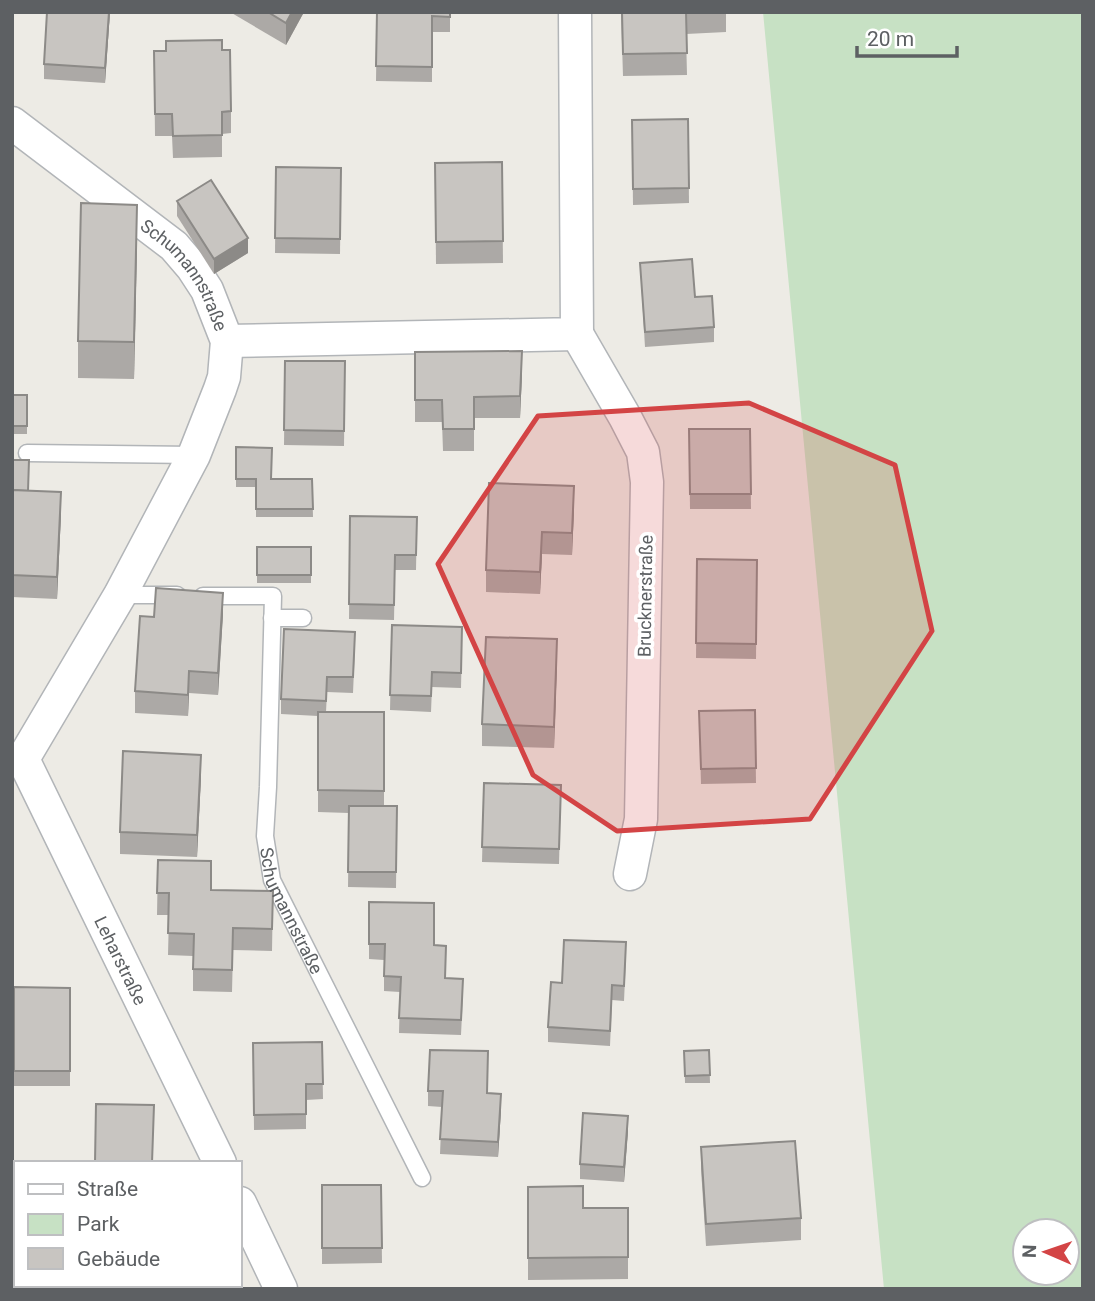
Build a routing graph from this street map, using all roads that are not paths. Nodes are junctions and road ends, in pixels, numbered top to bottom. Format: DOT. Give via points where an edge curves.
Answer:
graph roads {
  1 [pos="575,12"];
  2 [pos="12,123"];
  3 [pos="577,334"];
  4 [pos="226,341"];
  5 [pos="27,453"];
  6 [pos="194,455"];
  7 [pos="120,595"];
  8 [pos="272,618"];
  9 [pos="303,618"];
  10 [pos="18,759"];
  11 [pos="630,874"];
  12 [pos="219,1161"];
  13 [pos="422,1178"];
  14 [pos="242,1207"];
  15 [pos="281,1289"];
  1 -- 3 [label="street, Brucknerstraße"];
  2 -- 4 [label="street, Schumannstraße" via="174,246 207,290"];
  3 -- 4 [label="street"];
  3 -- 11 [label="street, Brucknerstraße" via="643,452 647,482 642,818"];
  4 -- 6 [label="street, Schumannstraße" via="224,377"];
  5 -- 6 [label="lane"];
  6 -- 7 [label="street, Schumannstraße"];
  7 -- 8 [label="lane" via="273,596"];
  7 -- 10 [label="street, Schumannstraße"];
  8 -- 9 [label="lane"];
  8 -- 13 [label="lane, Schumannstraße" via="265,836 272,880"];
  10 -- 12 [label="street, Leharstraße"];
  14 -- 15 [label="street"];
}
